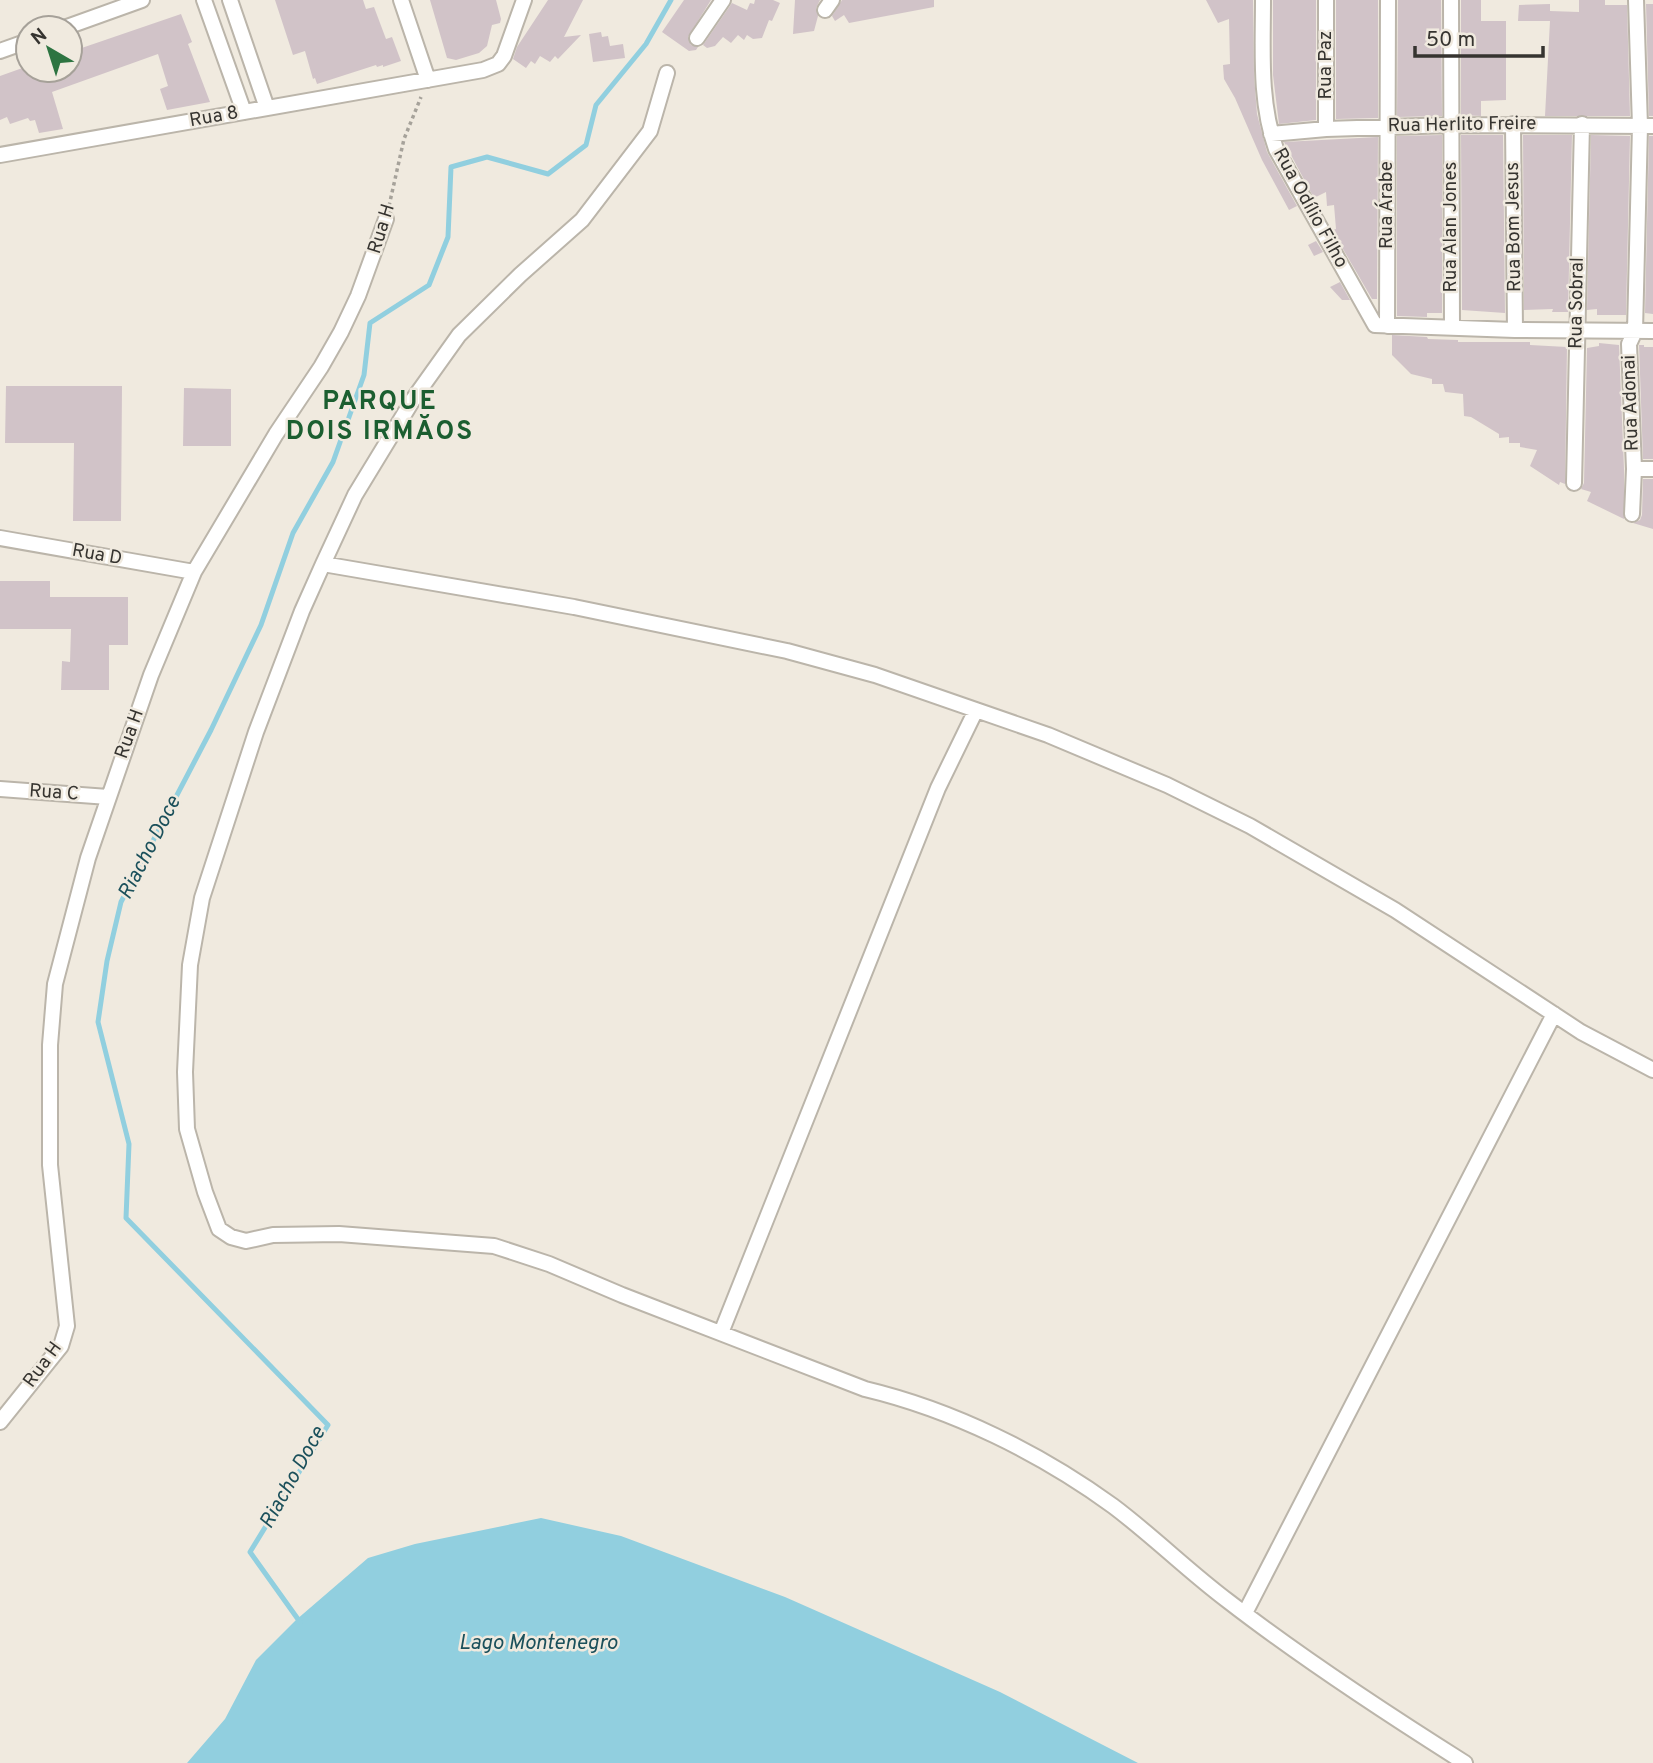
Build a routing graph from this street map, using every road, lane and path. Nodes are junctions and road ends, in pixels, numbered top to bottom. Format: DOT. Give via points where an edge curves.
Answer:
graph roads {
  1 [pos="142,0"];
  2 [pos="204,0"];
  3 [pos="230,0"];
  4 [pos="401,0"];
  5 [pos="509,0"];
  6 [pos="523,0"];
  7 [pos="723,0"];
  8 [pos="1263,0"];
  9 [pos="1326,0"];
  10 [pos="1388,0"];
  11 [pos="1451,0"];
  12 [pos="1636,0"];
  13 [pos="515,19"];
  14 [pos="84,21"];
  15 [pos="696,38"];
  16 [pos="667,73"];
  17 [pos="428,80"];
  18 [pos="267,108"];
  19 [pos="244,112"];
  20 [pos="1513,124"];
  21 [pos="1582,124"];
  22 [pos="1451,125"];
  23 [pos="1387,126"];
  24 [pos="1647,126"];
  25 [pos="1326,129"];
  26 [pos="1271,134"];
  27 [pos="0,155"];
  28 [pos="386,219"];
  29 [pos="1381,325"];
  30 [pos="1452,328"];
  31 [pos="1516,330"];
  32 [pos="1576,331"];
  33 [pos="1635,331"];
  34 [pos="1653,331"];
  35 [pos="1634,469"];
  36 [pos="1653,469"];
  37 [pos="1574,482"];
  38 [pos="1632,514"];
  39 [pos="0,538"];
  40 [pos="323,564"];
  41 [pos="194,572"];
  42 [pos="976,710"];
  43 [pos="0,789"];
  44 [pos="108,797"];
  45 [pos="1554,1014"];
  46 [pos="1653,1070"];
  47 [pos="721,1333"];
  48 [pos="0,1422"];
  49 [pos="1245,1613"];
  50 [pos="1465,1763"];
  1 -- 14 [label="street"];
  2 -- 19 [label="street"];
  3 -- 18 [label="street"];
  4 -- 17 [label="street"];
  5 -- 13 [label="street"];
  6 -- 13 [label="street"];
  7 -- 15 [label="street"];
  8 -- 26 [label="street, Rua Odílio Filho" via="1263,89"];
  9 -- 25 [label="street, Rua Paz"];
  10 -- 23 [label="street, Rua Árabe"];
  11 -- 22 [label="street, Rua Alan Jones"];
  12 -- 24 [label="street, Rua Adonai"];
  13 -- 17 [label="street, Rua 8" via="498,64"];
  16 -- 40 [label="street" via="650,131 582,220 459,335 414,398 355,495"];
  17 -- 18 [label="street, Rua 8"];
  17 -- 28 [label="path, Rua H" via="404,139"];
  18 -- 19 [label="street, Rua 8"];
  19 -- 27 [label="street, Rua 8"];
  20 -- 21 [label="street, Rua Herlito Freire"];
  20 -- 22 [label="street, Rua Herlito Freire"];
  20 -- 31 [label="street, Rua Bom Jesus"];
  21 -- 24 [label="street, Rua Herlito Freire"];
  21 -- 32 [label="street, Rua Sobral"];
  22 -- 23 [label="street, Rua Herlito Freire"];
  22 -- 30 [label="street, Rua Alan Jones"];
  23 -- 25 [label="street, Rua Herlito Freire"];
  23 -- 29 [label="street, Rua Árabe"];
  24 -- 33 [label="street, Rua Adonai"];
  25 -- 26 [label="street, Rua Herlito Freire"];
  26 -- 29 [label="street, Rua Odílio Filho"];
  28 -- 41 [label="street, Rua H" via="341,332"];
  29 -- 30 [label="street"];
  30 -- 31 [label="street"];
  31 -- 32 [label="street"];
  32 -- 33 [label="street"];
  32 -- 37 [label="street, Rua Sobral"];
  33 -- 34 [label="street"];
  33 -- 35 [label="street, Rua Adonai" via="1629,344"];
  35 -- 36 [label="street"];
  35 -- 38 [label="street, Rua Adonai"];
  39 -- 41 [label="street, Rua D"];
  40 -- 42 [label="street" via="573,607 788,651"];
  40 -- 47 [label="street" via="256,732 202,898 190,965 187,1129 219,1229 246,1241 273,1235 339,1234 494,1246"];
  41 -- 44 [label="street, Rua H"];
  42 -- 45 [label="street" via="1143,775 1250,826 1395,910"];
  42 -- 47 [label="street" via="938,788"];
  43 -- 44 [label="street, Rua C"];
  44 -- 48 [label="street, Rua H" via="55,984 50,1045 50,1165 67,1326 61,1346"];
  45 -- 46 [label="street"];
  45 -- 49 [label="street"];
  47 -- 49 [label="street" via="865,1389 899,1397 1023,1450 1113,1506"];
  49 -- 50 [label="street" via="1391,1717"];
}
